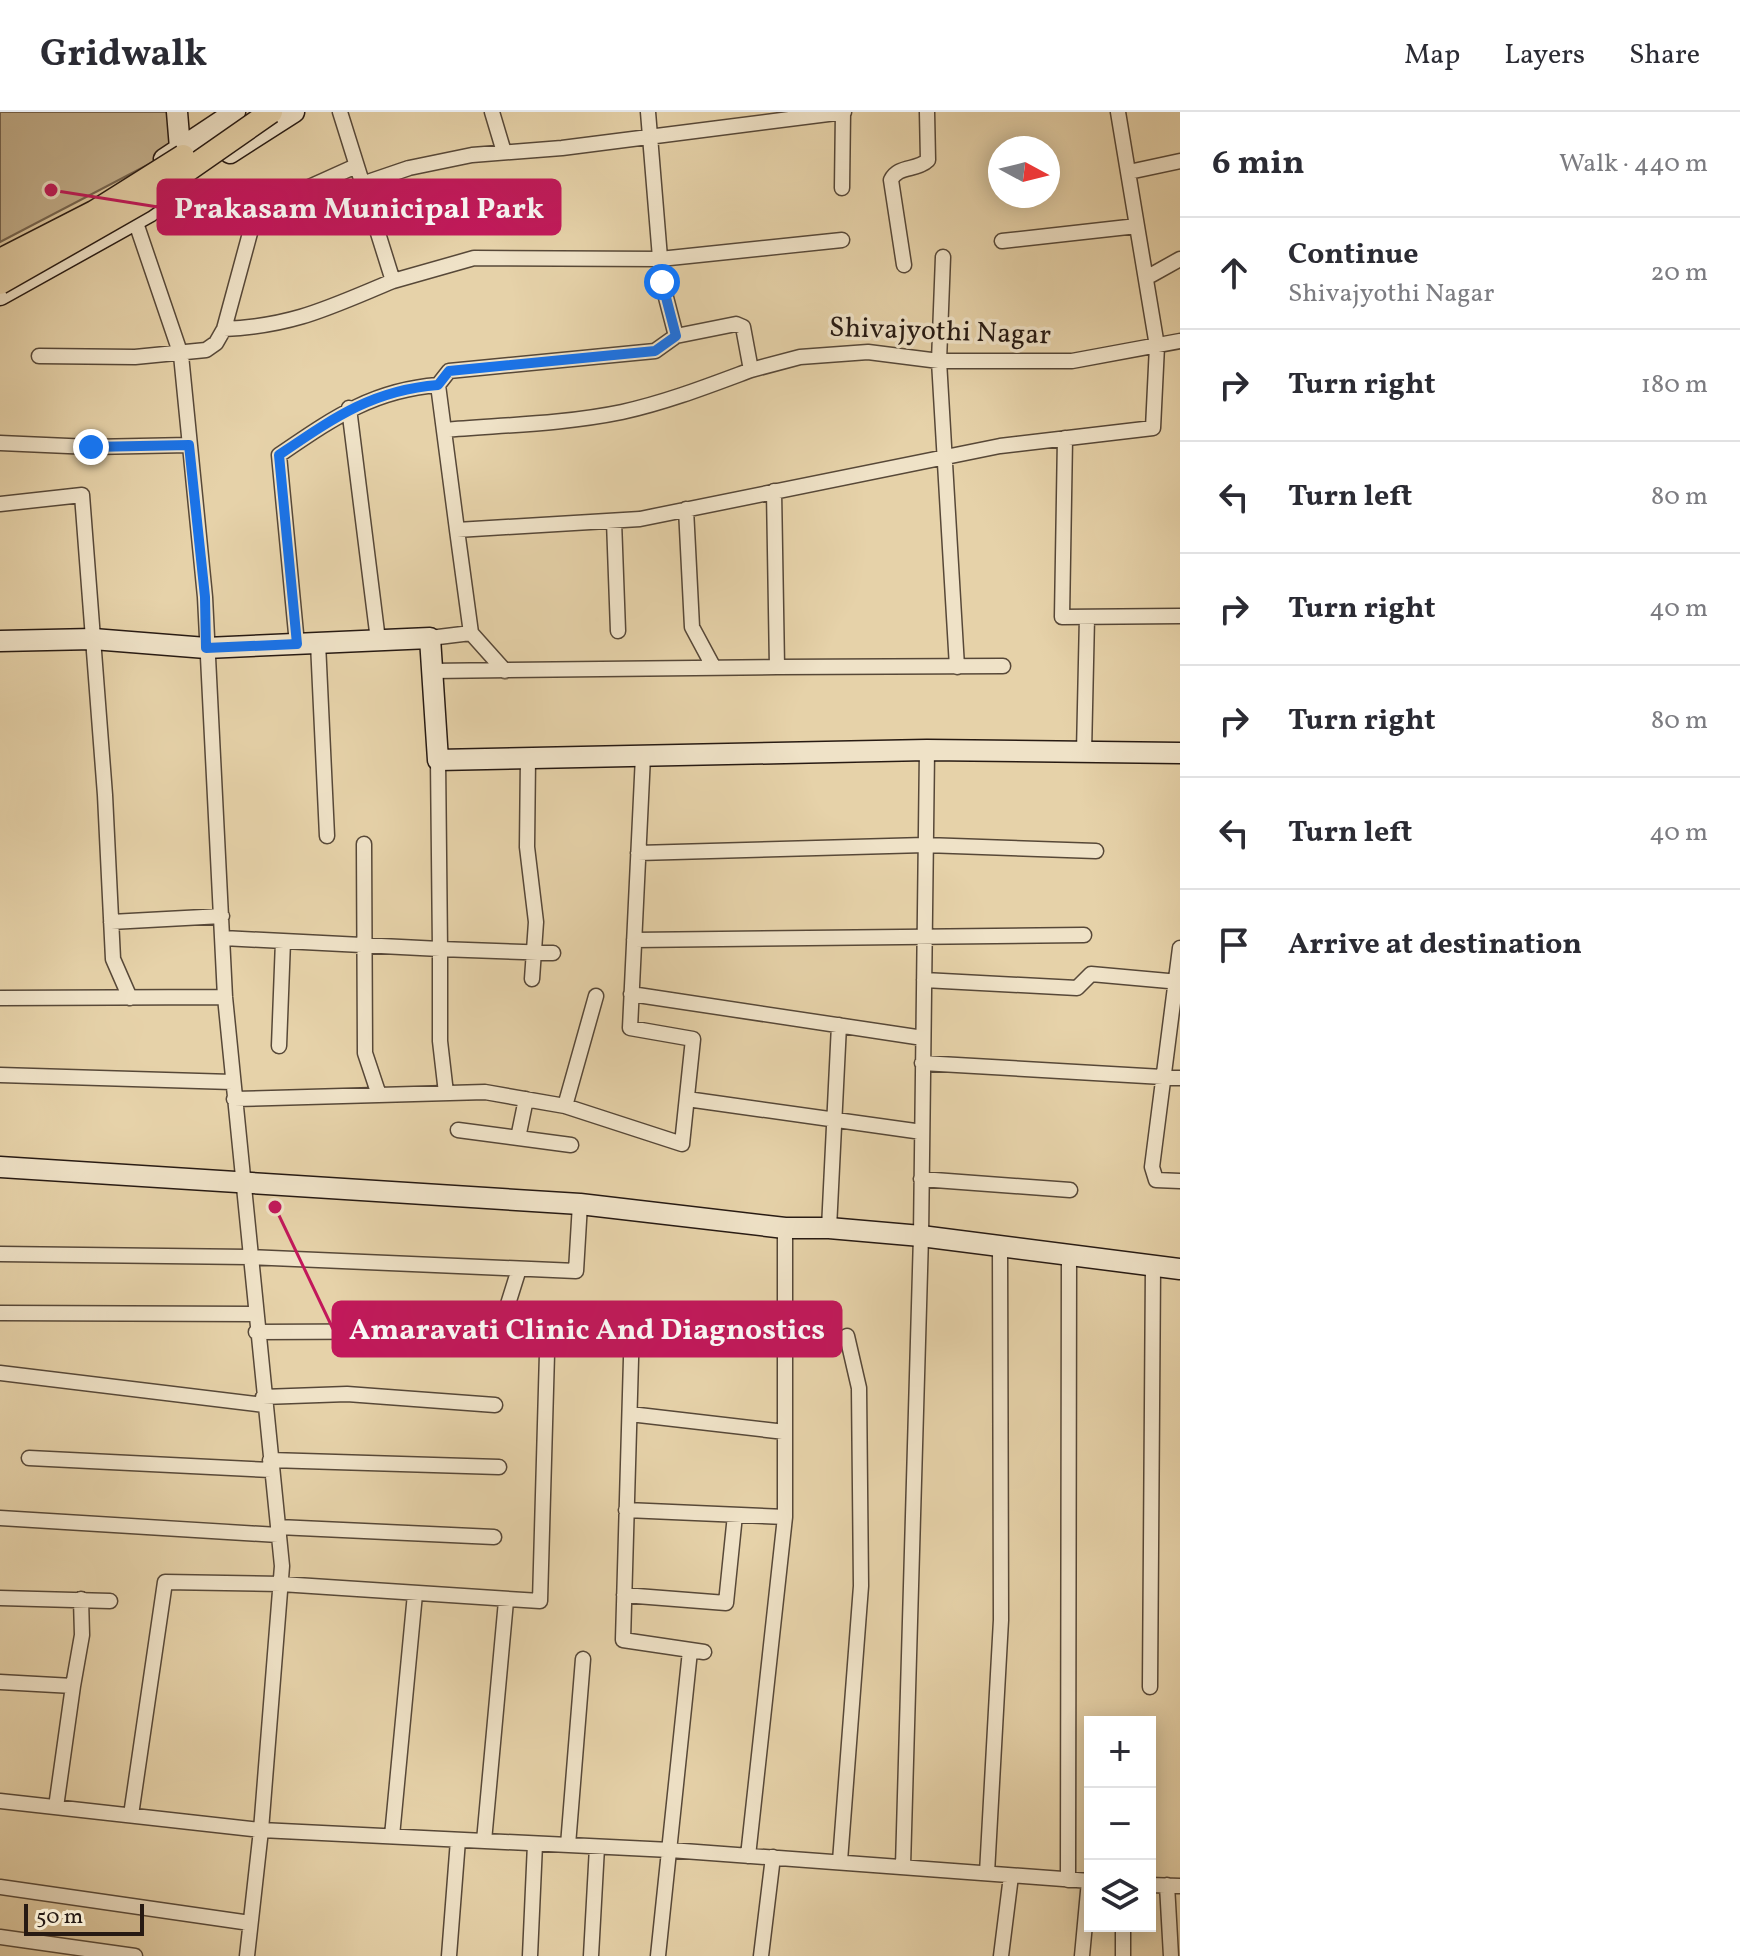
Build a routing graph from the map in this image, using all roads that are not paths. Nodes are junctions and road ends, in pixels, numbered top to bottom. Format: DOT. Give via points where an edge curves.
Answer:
graph roads {
  1 [pos="177,112"];
  2 [pos="235,112"];
  3 [pos="247,112"];
  4 [pos="271,112"];
  5 [pos="294,112"];
  6 [pos="340,112"];
  7 [pos="492,112"];
  8 [pos="648,112"];
  9 [pos="843,112"];
  10 [pos="927,112"];
  11 [pos="1118,112"];
  12 [pos="651,138"];
  13 [pos="180,148"];
  14 [pos="504,152"];
  15 [pos="1180,161"];
  16 [pos="356,166"];
  17 [pos="1129,172"];
  18 [pos="198,173"];
  19 [pos="362,184"];
  20 [pos="842,188"];
  21 [pos="135,220"];
  22 [pos="1137,226"];
  23 [pos="842,240"];
  24 [pos="1002,241"];
  25 [pos="0,251"];
  26 [pos="943,257"];
  27 [pos="660,259"];
  28 [pos="1180,259"];
  29 [pos="0,260"];
  30 [pos="904,265"];
  31 [pos="1146,278"];
  32 [pos="393,281"];
  33 [pos="0,283"];
  34 [pos="0,295"];
  35 [pos="224,329"];
  36 [pos="676,336"];
  37 [pos="1180,341"];
  38 [pos="1157,346"];
  39 [pos="181,355"];
  40 [pos="39,356"];
  41 [pos="939,361"];
  42 [pos="751,370"];
  43 [pos="438,385"];
  44 [pos="349,408"];
  45 [pos="444,430"];
  46 [pos="1065,438"];
  47 [pos="0,443"];
  48 [pos="189,445"];
  49 [pos="946,456"];
  50 [pos="774,491"];
  51 [pos="0,504"];
  52 [pos="686,509"];
  53 [pos="614,521"];
  54 [pos="457,530"];
  55 [pos="1180,616"];
  56 [pos="1087,617"];
  57 [pos="618,631"];
  58 [pos="471,633"];
  59 [pos="430,638"];
  60 [pos="93,639"];
  61 [pos="378,640"];
  62 [pos="0,641"];
  63 [pos="307,643"];
  64 [pos="206,648"];
  65 [pos="1003,666"];
  66 [pos="777,667"];
  67 [pos="957,667"];
  68 [pos="714,668"];
  69 [pos="431,671"];
  70 [pos="505,671"];
  71 [pos="927,750"];
  72 [pos="1084,752"];
  73 [pos="1180,753"];
  74 [pos="643,756"];
  75 [pos="528,758"];
  76 [pos="438,760"];
  77 [pos="327,836"];
  78 [pos="364,844"];
  79 [pos="925,845"];
  80 [pos="1096,851"];
  81 [pos="638,853"];
  82 [pos="222,916"];
  83 [pos="111,922"];
  84 [pos="1084,935"];
  85 [pos="223,938"];
  86 [pos="925,939"];
  87 [pos="634,940"];
  88 [pos="283,941"];
  89 [pos="365,945"];
  90 [pos="1180,948"];
  91 [pos="440,949"];
  92 [pos="534,952"];
  93 [pos="553,953"];
  94 [pos="532,979"];
  95 [pos="924,980"];
  96 [pos="1178,982"];
  97 [pos="631,994"];
  98 [pos="596,996"];
  99 [pos="225,997"];
  100 [pos="0,998"];
  101 [pos="130,998"];
  102 [pos="839,1025"];
  103 [pos="923,1038"];
  104 [pos="279,1046"];
  105 [pos="922,1063"];
  106 [pos="0,1075"];
  107 [pos="1164,1076"];
  108 [pos="1180,1078"];
  109 [pos="232,1082"];
  110 [pos="446,1093"];
  111 [pos="379,1095"];
  112 [pos="234,1099"];
  113 [pos="526,1099"];
  114 [pos="687,1099"];
  115 [pos="565,1106"];
  116 [pos="834,1120"];
  117 [pos="458,1130"];
  118 [pos="922,1132"];
  119 [pos="518,1138"];
  120 [pos="571,1145"];
  121 [pos="0,1167"];
  122 [pos="921,1179"];
  123 [pos="1180,1181"];
  124 [pos="242,1183"];
  125 [pos="1070,1190"];
  126 [pos="580,1204"];
  127 [pos="785,1228"];
  128 [pos="829,1228"];
  129 [pos="921,1236"];
  130 [pos="1000,1247"];
  131 [pos="0,1254"];
  132 [pos="1069,1256"];
  133 [pos="249,1257"];
  134 [pos="1153,1266"];
  135 [pos="519,1269"];
  136 [pos="1180,1269"];
  137 [pos="0,1313"];
  138 [pos="254,1314"];
  139 [pos="548,1318"];
  140 [pos="503,1320"];
  141 [pos="632,1324"];
  142 [pos="256,1332"];
  143 [pos="847,1336"];
  144 [pos="785,1337"];
  145 [pos="0,1373"];
  146 [pos="263,1401"];
  147 [pos="495,1405"];
  148 [pos="630,1414"];
  149 [pos="785,1432"];
  150 [pos="29,1458"];
  151 [pos="271,1465"];
  152 [pos="499,1467"];
  153 [pos="626,1510"];
  154 [pos="735,1515"];
  155 [pos="785,1517"];
  156 [pos="0,1518"];
  157 [pos="278,1531"];
  158 [pos="494,1537"];
  159 [pos="281,1584"];
  160 [pos="415,1594"];
  161 [pos="624,1595"];
  162 [pos="0,1598"];
  163 [pos="81,1599"];
  164 [pos="110,1601"];
  165 [pos="506,1601"];
  166 [pos="583,1659"];
  167 [pos="0,1682"];
  168 [pos="73,1686"];
  169 [pos="1150,1687"];
  170 [pos="0,1801"];
  171 [pos="56,1807"];
  172 [pos="131,1815"];
  173 [pos="261,1830"];
  174 [pos="392,1836"];
  175 [pos="458,1840"];
  176 [pos="484,1841"];
  177 [pos="535,1844"];
  178 [pos="568,1845"];
  179 [pos="597,1847"];
  180 [pos="670,1850"];
  181 [pos="748,1856"];
  182 [pos="773,1857"];
  183 [pos="840,1861"];
  184 [pos="903,1866"];
  185 [pos="987,1873"];
  186 [pos="1011,1876"];
  187 [pos="1068,1880"];
  188 [pos="1084,1881"];
  189 [pos="1174,1886"];
  190 [pos="0,1887"];
  191 [pos="250,1923"];
  192 [pos="1085,1932"];
  193 [pos="1123,1932"];
  194 [pos="0,1937"];
  195 [pos="135,1956"];
  196 [pos="247,1956"];
  197 [pos="449,1956"];
  198 [pos="530,1956"];
  199 [pos="591,1956"];
  200 [pos="658,1956"];
  201 [pos="761,1956"];
  202 [pos="1001,1956"];
  203 [pos="1082,1956"];
  204 [pos="1123,1956"];
  205 [pos="1171,1956"];
  1 -- 13 [label="street"];
  2 -- 13 [label="street"];
  3 -- 29 [label="main road, bridge" via="94,212"];
  4 -- 33 [label="main road, bridge" via="142,202"];
  5 -- 18 [label="street"];
  6 -- 16 [label="street"];
  7 -- 14 [label="street"];
  8 -- 12 [label="street"];
  9 -- 12 [label="street"];
  9 -- 20 [label="street"];
  10 -- 30 [label="street" via="928,160 898,171 891,180"];
  11 -- 17 [label="street"];
  12 -- 14 [label="street"];
  12 -- 27 [label="street"];
  13 -- 18 [label="street"];
  13 -- 25 [label="street" via="88,206"];
  14 -- 19 [label="street" via="409,168"];
  15 -- 17 [label="street"];
  16 -- 19 [label="street"];
  16 -- 35 [label="street" via="256,211"];
  17 -- 22 [label="street"];
  18 -- 21 [label="street"];
  19 -- 32 [label="street"];
  21 -- 34 [label="street"];
  21 -- 39 [label="street"];
  22 -- 24 [label="street"];
  22 -- 31 [label="street"];
  23 -- 27 [label="street"];
  26 -- 41 [label="street"];
  27 -- 32 [label="street" via="474,258"];
  27 -- 36 [label="street"];
  28 -- 31 [label="street"];
  31 -- 38 [label="street"];
  32 -- 35 [label="street" via="289,322"];
  35 -- 39 [label="street" via="206,350"];
  36 -- 42 [label="street" via="743,327"];
  36 -- 43 [label="street" via="655,351 449,371"];
  37 -- 38 [label="street, Shivajyothi Nagar"];
  38 -- 41 [label="street, Shivajyothi Nagar" via="1072,361"];
  38 -- 46 [label="street" via="1153,428"];
  39 -- 40 [label="street"];
  39 -- 48 [label="street"];
  41 -- 42 [label="street, Shivajyothi Nagar" via="899,354 822,354"];
  41 -- 49 [label="street"];
  42 -- 45 [label="street, Shivajyothi Nagar" via="620,412"];
  43 -- 44 [label="street" via="405,387"];
  43 -- 45 [label="street"];
  44 -- 61 [label="street"];
  44 -- 63 [label="street" via="279,455"];
  45 -- 54 [label="street"];
  46 -- 49 [label="street"];
  46 -- 56 [label="street" via="1062,617"];
  47 -- 48 [label="street"];
  48 -- 64 [label="street"];
  49 -- 50 [label="street"];
  49 -- 67 [label="street"];
  50 -- 52 [label="street"];
  50 -- 66 [label="street"];
  51 -- 60 [label="street" via="82,495"];
  52 -- 53 [label="street"];
  52 -- 68 [label="street" via="692,627"];
  53 -- 54 [label="street"];
  53 -- 57 [label="street"];
  54 -- 58 [label="street"];
  55 -- 56 [label="street"];
  56 -- 72 [label="street"];
  58 -- 59 [label="street"];
  58 -- 70 [label="street"];
  59 -- 61 [label="street"];
  59 -- 69 [label="street"];
  60 -- 62 [label="street"];
  60 -- 64 [label="street"];
  60 -- 83 [label="street"];
  61 -- 63 [label="street"];
  63 -- 64 [label="street"];
  63 -- 77 [label="street"];
  64 -- 82 [label="street"];
  65 -- 67 [label="street"];
  66 -- 67 [label="street"];
  66 -- 68 [label="street"];
  68 -- 70 [label="street"];
  69 -- 70 [label="street"];
  69 -- 76 [label="street"];
  71 -- 72 [label="street"];
  71 -- 74 [label="street"];
  71 -- 79 [label="street"];
  72 -- 73 [label="street"];
  74 -- 75 [label="street"];
  74 -- 81 [label="street"];
  75 -- 76 [label="street"];
  75 -- 92 [label="street"];
  76 -- 91 [label="street"];
  78 -- 89 [label="street"];
  79 -- 80 [label="street"];
  79 -- 81 [label="street"];
  79 -- 86 [label="street"];
  81 -- 87 [label="street"];
  82 -- 83 [label="street"];
  82 -- 85 [label="street"];
  83 -- 101 [label="street" via="113,959"];
  84 -- 86 [label="street"];
  85 -- 88 [label="street"];
  85 -- 99 [label="street"];
  86 -- 87 [label="street"];
  86 -- 95 [label="street"];
  87 -- 97 [label="street"];
  88 -- 89 [label="street"];
  88 -- 104 [label="street"];
  89 -- 91 [label="street"];
  89 -- 111 [label="street" via="365,1053"];
  90 -- 96 [label="street"];
  91 -- 92 [label="street"];
  91 -- 110 [label="street"];
  92 -- 93 [label="street"];
  92 -- 94 [label="street"];
  95 -- 96 [label="street" via="1077,988 1091,974"];
  95 -- 103 [label="street"];
  96 -- 107 [label="street"];
  97 -- 102 [label="street"];
  97 -- 114 [label="street" via="630,1028 693,1039"];
  98 -- 115 [label="street"];
  99 -- 101 [label="street"];
  99 -- 109 [label="street"];
  100 -- 101 [label="street"];
  102 -- 103 [label="street"];
  102 -- 116 [label="street"];
  103 -- 105 [label="street"];
  105 -- 107 [label="street"];
  105 -- 118 [label="street"];
  106 -- 109 [label="street"];
  107 -- 108 [label="street"];
  107 -- 123 [label="street" via="1152,1167 1156,1180"];
  109 -- 112 [label="street"];
  110 -- 111 [label="street"];
  110 -- 113 [label="street"];
  111 -- 112 [label="street"];
  112 -- 124 [label="street"];
  113 -- 115 [label="street"];
  113 -- 119 [label="street"];
  114 -- 115 [label="street" via="682,1144"];
  114 -- 116 [label="street"];
  116 -- 118 [label="street"];
  116 -- 128 [label="street"];
  117 -- 119 [label="street"];
  118 -- 122 [label="street"];
  119 -- 120 [label="street"];
  121 -- 124 [label="street"];
  122 -- 125 [label="street"];
  122 -- 129 [label="street"];
  124 -- 126 [label="street"];
  124 -- 133 [label="street"];
  126 -- 127 [label="street"];
  126 -- 135 [label="street" via="576,1271"];
  127 -- 128 [label="street"];
  127 -- 144 [label="street"];
  128 -- 129 [label="street"];
  129 -- 130 [label="street"];
  129 -- 184 [label="street"];
  130 -- 132 [label="street"];
  130 -- 185 [label="street" via="1001,1620"];
  131 -- 133 [label="street"];
  132 -- 134 [label="street"];
  132 -- 187 [label="street"];
  133 -- 135 [label="street"];
  133 -- 138 [label="street"];
  134 -- 136 [label="street"];
  134 -- 169 [label="street"];
  135 -- 140 [label="street"];
  137 -- 138 [label="street"];
  138 -- 142 [label="street"];
  139 -- 140 [label="street"];
  139 -- 141 [label="street"];
  139 -- 165 [label="street" via="540,1601"];
  140 -- 142 [label="street" via="481,1331"];
  141 -- 144 [label="street"];
  141 -- 148 [label="street"];
  142 -- 146 [label="street"];
  143 -- 183 [label="street" via="859,1388 861,1586"];
  144 -- 149 [label="street"];
  145 -- 146 [label="street"];
  146 -- 147 [label="street" via="347,1394"];
  146 -- 151 [label="street"];
  148 -- 149 [label="street"];
  148 -- 153 [label="street"];
  149 -- 155 [label="street"];
  150 -- 151 [label="street"];
  151 -- 152 [label="street"];
  151 -- 157 [label="street"];
  153 -- 154 [label="street"];
  153 -- 161 [label="street"];
  154 -- 155 [label="street"];
  154 -- 161 [label="street" via="726,1603"];
  155 -- 181 [label="street"];
  156 -- 157 [label="street"];
  157 -- 158 [label="street"];
  157 -- 159 [label="street"];
  159 -- 160 [label="street"];
  159 -- 172 [label="street" via="165,1582"];
  159 -- 173 [label="street"];
  160 -- 165 [label="street"];
  160 -- 174 [label="street"];
  161 -- 180 [label="street" via="623,1640 697,1652"];
  162 -- 163 [label="street"];
  163 -- 164 [label="street"];
  163 -- 168 [label="street" via="82,1635"];
  165 -- 176 [label="street"];
  166 -- 178 [label="street"];
  167 -- 168 [label="street"];
  168 -- 171 [label="street"];
  170 -- 171 [label="street"];
  171 -- 172 [label="street"];
  172 -- 173 [label="street"];
  173 -- 174 [label="street"];
  173 -- 191 [label="street"];
  174 -- 175 [label="street"];
  175 -- 176 [label="street"];
  175 -- 197 [label="street"];
  176 -- 177 [label="street"];
  177 -- 178 [label="street"];
  177 -- 198 [label="street"];
  178 -- 179 [label="street"];
  179 -- 180 [label="street"];
  179 -- 199 [label="street"];
  180 -- 181 [label="street"];
  180 -- 200 [label="street"];
  181 -- 182 [label="street"];
  182 -- 183 [label="street"];
  182 -- 201 [label="street"];
  183 -- 184 [label="street"];
  184 -- 185 [label="street"];
  185 -- 186 [label="street"];
  186 -- 187 [label="street"];
  186 -- 202 [label="street"];
  187 -- 188 [label="street"];
  189 -- 205 [label="street"];
  190 -- 191 [label="street"];
  191 -- 196 [label="street"];
  192 -- 203 [label="street"];
  193 -- 204 [label="street"];
  194 -- 195 [label="street"];
}
